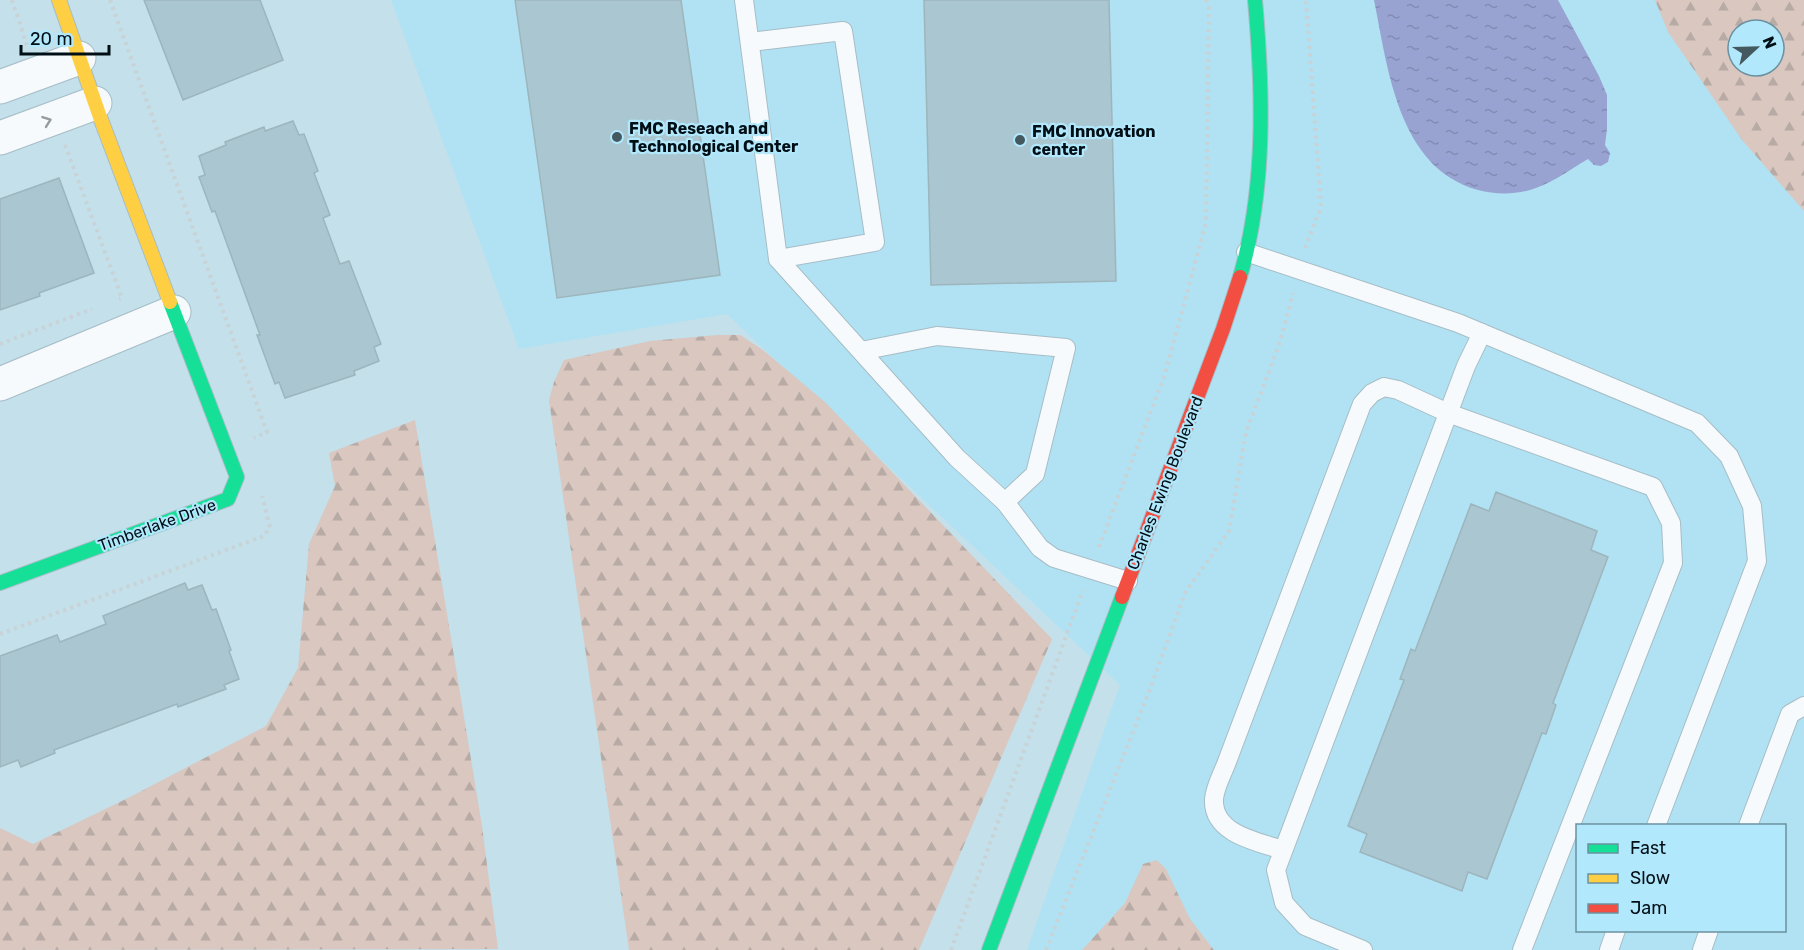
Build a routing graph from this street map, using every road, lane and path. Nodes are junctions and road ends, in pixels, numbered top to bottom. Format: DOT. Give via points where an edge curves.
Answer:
graph roads {
  1 [pos="12,0"];
  2 [pos="59,0"];
  3 [pos="744,0"];
  4 [pos="1206,0"];
  5 [pos="1255,0"];
  6 [pos="1306,0"];
  7 [pos="750,42"];
  8 [pos="80,58"];
  9 [pos="43,72"];
  10 [pos="0,87"];
  11 [pos="95,103"];
  12 [pos="59,116"];
  13 [pos="0,138"];
  14 [pos="1246,252"];
  15 [pos="778,260"];
  16 [pos="1299,270"];
  17 [pos="112,302"];
  18 [pos="102,305"];
  19 [pos="174,312"];
  20 [pos="1482,333"];
  21 [pos="0,344"];
  22 [pos="861,351"];
  23 [pos="0,384"];
  24 [pos="1448,412"];
  25 [pos="1005,502"];
  26 [pos="1091,569"];
  27 [pos="1128,581"];
  28 [pos="0,583"];
  29 [pos="1804,706"];
  30 [pos="1656,824"];
  31 [pos="1748,824"];
  32 [pos="1283,850"];
  33 [pos="1615,932"];
  34 [pos="1708,932"];
  35 [pos="1332,944"];
  36 [pos="951,950"];
  37 [pos="989,950"];
  38 [pos="1046,950"];
  39 [pos="1363,950"];
  40 [pos="1522,950"];
  41 [pos="1609,950"];
  42 [pos="1702,950"];
  1 -- 9 [label="path" via="27,51 36,56"];
  2 -- 8 [label="street, Timberlake Drive"];
  3 -- 7 [label="lane"];
  4 -- 26 [label="path" via="1206,222 1165,374"];
  5 -- 14 [label="street, Charles Ewing Boulevard" via="1261,136"];
  6 -- 16 [label="path" via="1321,207"];
  7 -- 15 [label="lane"];
  7 -- 15 [label="lane" via="843,31 875,242"];
  8 -- 9 [label="street"];
  8 -- 11 [label="street, Timberlake Drive"];
  9 -- 10 [label="street"];
  11 -- 12 [label="street"];
  11 -- 19 [label="street, Timberlake Drive"];
  13 -- 12 [label="street, one-way"];
  12 -- 17 [label="path" via="63,129 60,139 122,298"];
  14 -- 16 [label="lane"];
  14 -- 27 [label="street, Charles Ewing Boulevard" via="1223,329"];
  15 -- 22 [label="lane"];
  16 -- 20 [label="lane"];
  16 -- 38 [label="path" via="1280,342 1246,432 1229,531 1185,593"];
  18 -- 21 [label="path"];
  19 -- 23 [label="street"];
  19 -- 28 [label="street, Timberlake Drive" via="237,477 228,499"];
  20 -- 24 [label="lane"];
  20 -- 30 [label="lane" via="1697,423 1729,456 1752,506 1757,561"];
  22 -- 25 [label="lane" via="957,458"];
  22 -- 25 [label="lane" via="937,336 1066,348 1035,474"];
  24 -- 32 [label="lane"];
  24 -- 32 [label="lane" via="1384,387 1362,404 1227,759 1214,799 1219,819 1239,835"];
  24 -- 40 [label="lane" via="1653,487 1671,522 1673,563"];
  25 -- 26 [label="lane" via="1040,548 1054,558"];
  26 -- 27 [label="lane"];
  26 -- 36 [label="path"];
  27 -- 37 [label="street, Charles Ewing Boulevard"];
  29 -- 31 [label="lane" via="1790,714"];
  32 -- 35 [label="lane" via="1276,870 1284,903 1305,926"];
  33 -- 41 [label="lane"];
  34 -- 42 [label="lane"];
  35 -- 39 [label="lane"];
}
